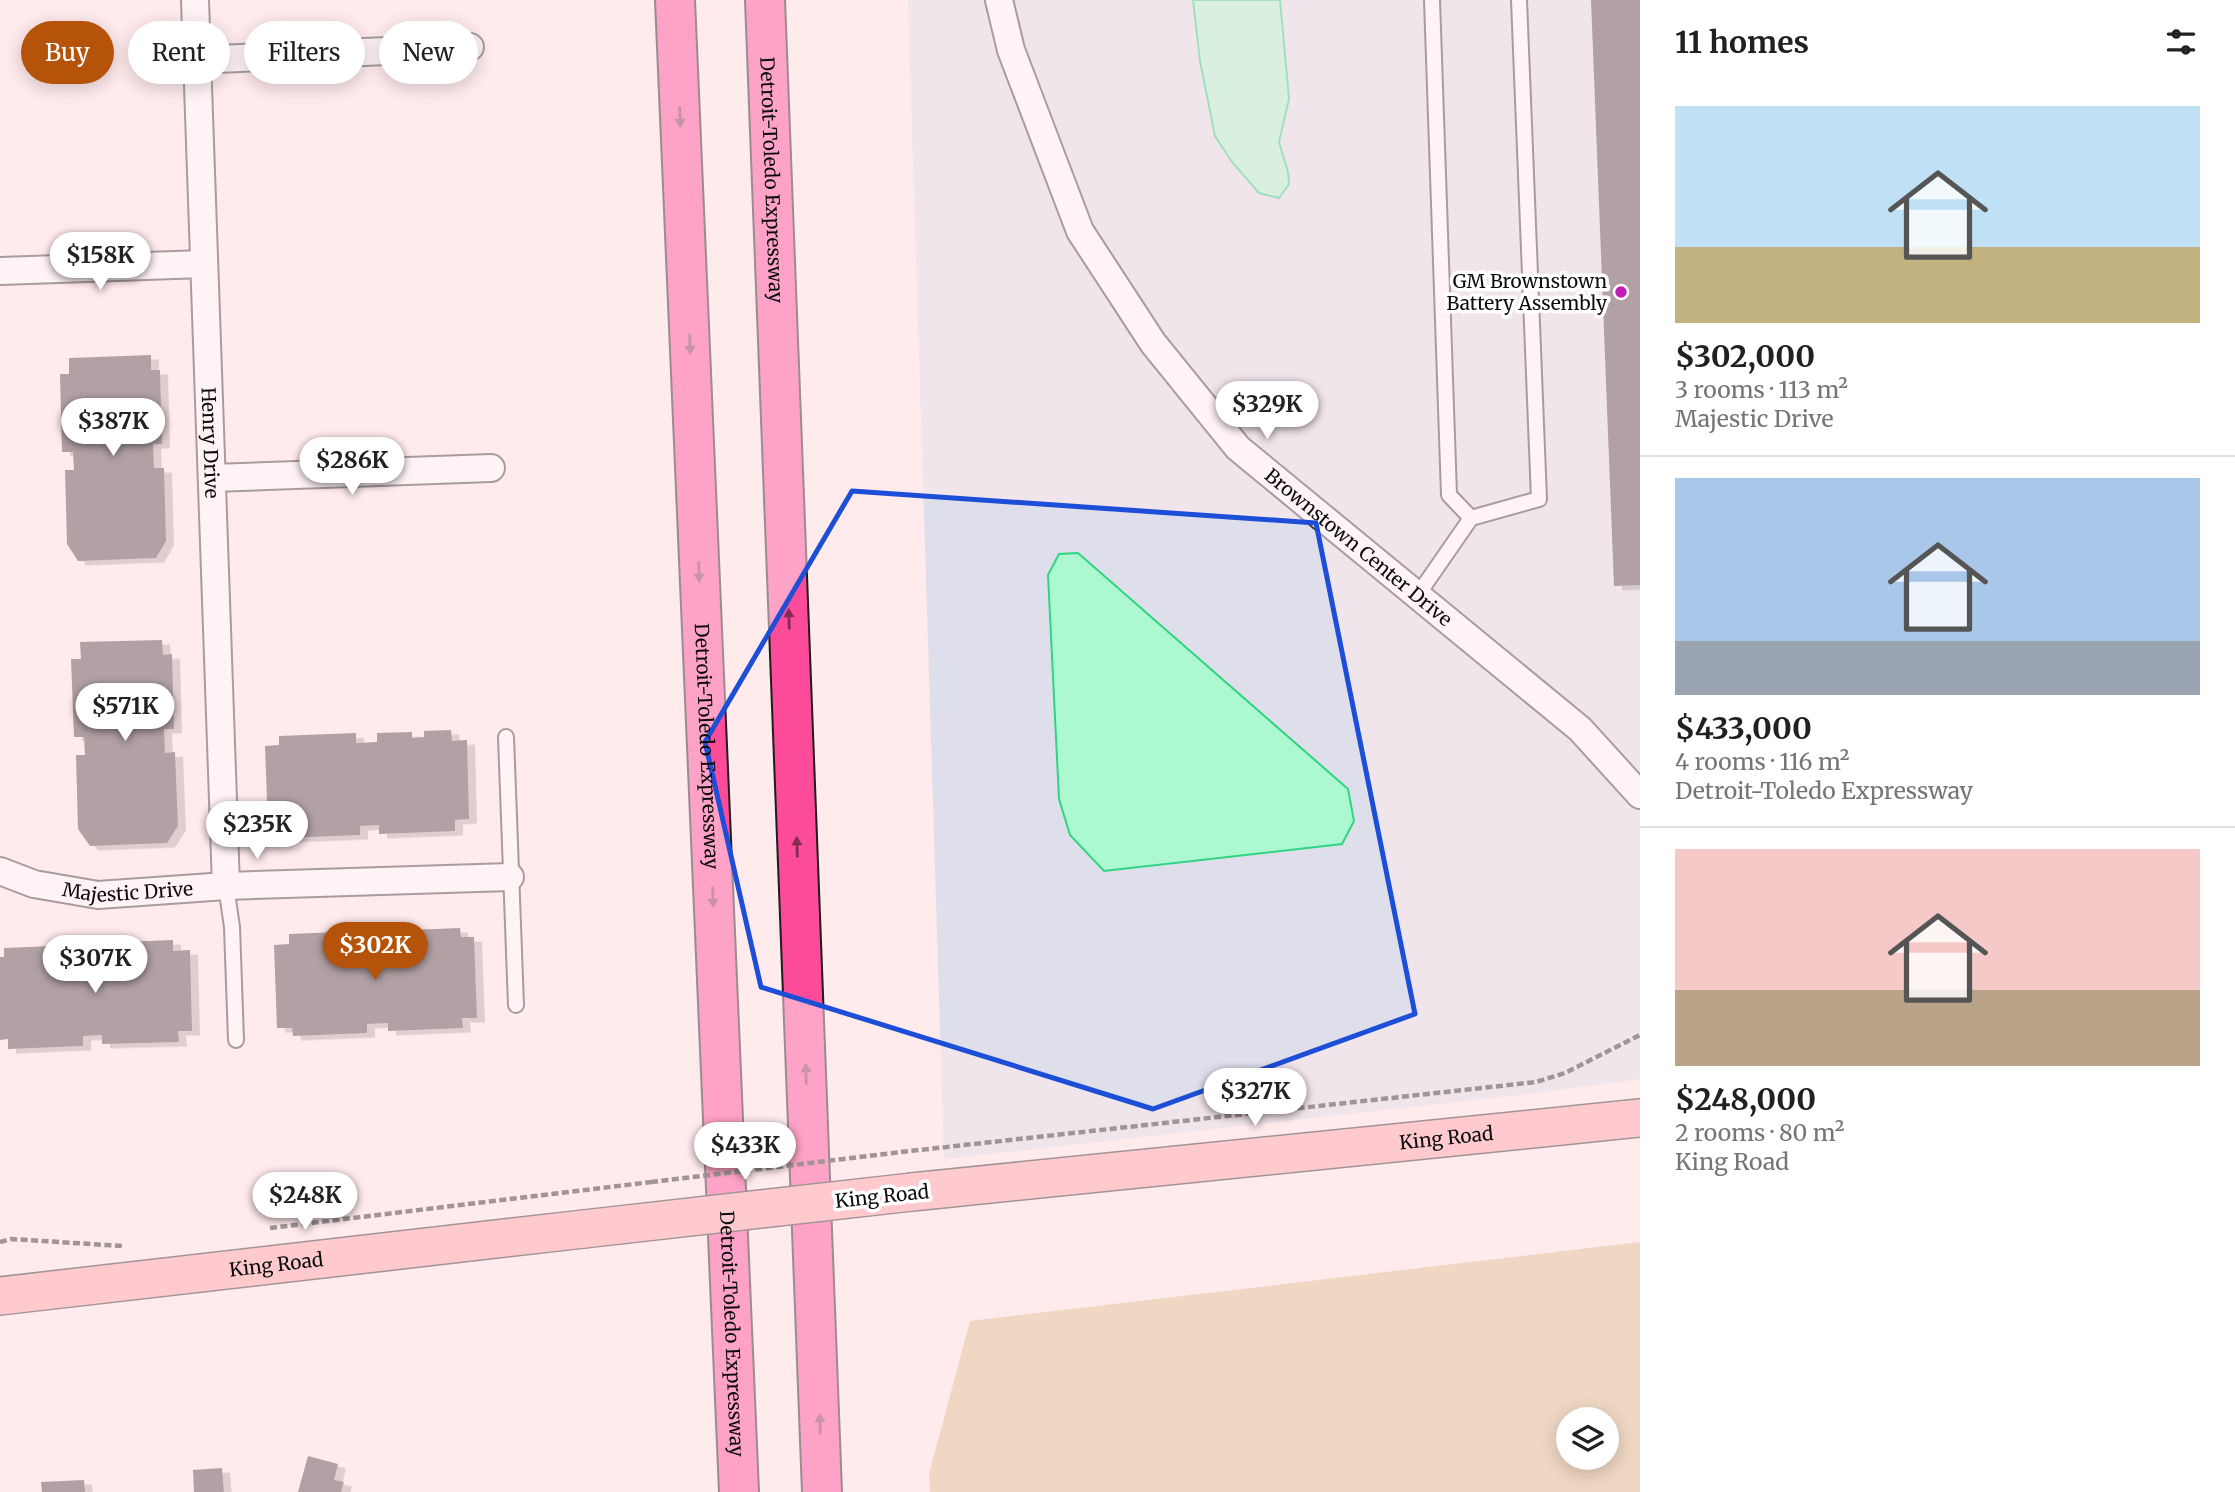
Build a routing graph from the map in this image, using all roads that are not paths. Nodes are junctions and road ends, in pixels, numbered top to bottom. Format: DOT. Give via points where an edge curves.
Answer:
graph roads {
  1 [pos="195,0"];
  2 [pos="675,0"];
  3 [pos="765,0"];
  4 [pos="999,0"];
  5 [pos="1432,0"];
  6 [pos="1519,0"];
  7 [pos="196,21"];
  8 [pos="379,51"];
  9 [pos="230,58"];
  10 [pos="198,84"];
  11 [pos="204,264"];
  12 [pos="0,271"];
  13 [pos="491,468"];
  14 [pos="212,478"];
  15 [pos="1471,518"];
  16 [pos="1417,596"];
  17 [pos="506,737"];
  18 [pos="1640,795"];
  19 [pos="0,871"];
  20 [pos="510,877"];
  21 [pos="226,886"];
  22 [pos="516,1005"];
  23 [pos="236,1040"];
  24 [pos="1640,1118"];
  25 [pos="0,1296"];
  26 [pos="739,1492"];
  27 [pos="822,1492"];
  1 -- 7 [label="street, Henry Drive"];
  2 -- 26 [label="highway, Detroit-Toledo Expressway, one-way"];
  27 -- 3 [label="highway, Detroit-Toledo Expressway, one-way"];
  4 -- 16 [label="street, Brownstown Center Drive" via="1011,50 1080,231 1153,343 1238,448"];
  5 -- 15 [label="lane" via="1449,495"];
  6 -- 15 [label="lane" via="1539,499"];
  8 -- 9 [label="street"];
  10 -- 11 [label="street, Henry Drive"];
  11 -- 12 [label="street"];
  11 -- 14 [label="street, Henry Drive"];
  13 -- 14 [label="street"];
  14 -- 21 [label="street, Henry Drive"];
  15 -- 16 [label="lane"];
  16 -- 18 [label="street, Brownstown Center Drive" via="1580,729"];
  17 -- 20 [label="lane"];
  19 -- 21 [label="street, Majestic Drive" via="34,884 98,895"];
  20 -- 21 [label="street, Majestic Drive"];
  20 -- 22 [label="lane"];
  21 -- 23 [label="lane"];
  24 -- 25 [label="main road, King Road, bridge" via="912,1192"];
}
